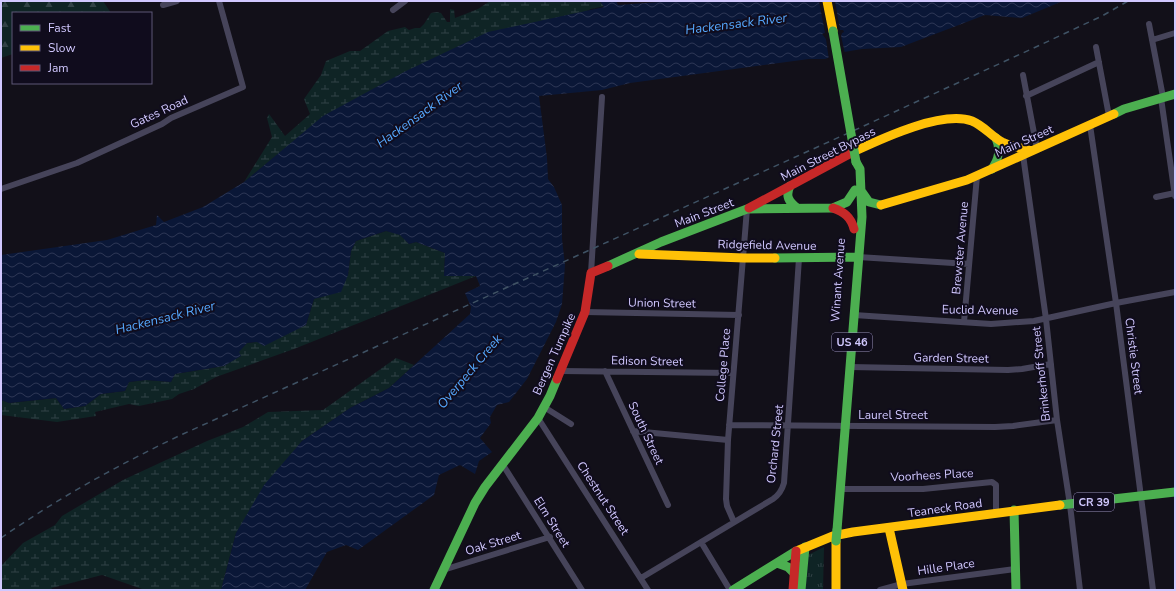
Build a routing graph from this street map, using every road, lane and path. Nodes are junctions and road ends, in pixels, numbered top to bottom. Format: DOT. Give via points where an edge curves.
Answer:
graph roads {
  1 [pos="177,1"];
  2 [pos="220,1"];
  3 [pos="405,1"];
  4 [pos="827,1"];
  5 [pos="163,5"];
  6 [pos="394,10"];
  7 [pos="1149,24"];
  8 [pos="1175,33"];
  9 [pos="1152,40"];
  10 [pos="1096,47"];
  11 [pos="1099,62"];
  12 [pos="1023,75"];
  13 [pos="1175,94"];
  14 [pos="1026,96"];
  15 [pos="602,97"];
  16 [pos="1162,97"];
  17 [pos="1108,116"];
  18 [pos="1090,125"];
  19 [pos="996,138"];
  20 [pos="1030,152"];
  21 [pos="992,169"];
  22 [pos="977,176"];
  23 [pos="790,186"];
  24 [pos="1,189"];
  25 [pos="858,190"];
  26 [pos="1175,194"];
  27 [pos="1156,197"];
  28 [pos="881,205"];
  29 [pos="797,208"];
  30 [pos="833,208"];
  31 [pos="747,209"];
  32 [pos="858,226"];
  33 [pos="661,242"];
  34 [pos="635,254"];
  35 [pos="669,255"];
  36 [pos="744,258"];
  37 [pos="799,258"];
  38 [pos="855,258"];
  39 [pos="969,264"];
  40 [pos="591,272"];
  41 [pos="1175,292"];
  42 [pos="1116,303"];
  43 [pos="585,312"];
  44 [pos="739,315"];
  45 [pos="854,315"];
  46 [pos="1046,319"];
  47 [pos="964,322"];
  48 [pos="1051,364"];
  49 [pos="850,367"];
  50 [pos="561,371"];
  51 [pos="605,371"];
  52 [pos="733,373"];
  53 [pos="544,406"];
  54 [pos="538,418"];
  55 [pos="1057,420"];
  56 [pos="571,424"];
  57 [pos="729,425"];
  58 [pos="788,425"];
  59 [pos="842,426"];
  60 [pos="633,431"];
  61 [pos="728,440"];
  62 [pos="504,465"];
  63 [pos="837,492"];
  64 [pos="1175,492"];
  65 [pos="1141,496"];
  66 [pos="1070,504"];
  67 [pos="668,505"];
  68 [pos="1014,510"];
  69 [pos="996,513"];
  70 [pos="734,522"];
  71 [pos="889,528"];
  72 [pos="550,537"];
  73 [pos="701,542"];
  74 [pos="834,542"];
  75 [pos="800,549"];
  76 [pos="777,563"];
  77 [pos="1015,568"];
  78 [pos="443,570"];
  79 [pos="794,574"];
  80 [pos="641,578"];
  81 [pos="902,587"];
  82 [pos="434,590"];
  83 [pos="580,590"];
  84 [pos="648,590"];
  85 [pos="732,590"];
  86 [pos="793,590"];
  87 [pos="801,590"];
  88 [pos="829,590"];
  89 [pos="836,590"];
  90 [pos="880,590"];
  91 [pos="1016,590"];
  92 [pos="1080,590"];
  93 [pos="1153,590"];
  1 -- 5 [label="street"];
  2 -- 24 [label="street, Gates Road" via="242,87 77,163"];
  3 -- 6 [label="street"];
  4 -- 25 [label="main road, Winant Avenue / US 46, bridge" via="856,162 854,170"];
  7 -- 9 [label="street"];
  8 -- 9 [label="street"];
  9 -- 16 [label="street"];
  10 -- 11 [label="street"];
  11 -- 14 [label="street"];
  11 -- 17 [label="street"];
  12 -- 14 [label="street, Brinkerhoff Street"];
  13 -- 16 [label="main road, Main Street"];
  14 -- 20 [label="street, Brinkerhoff Street"];
  15 -- 40 [label="street, Bergen Turnpike"];
  16 -- 17 [label="main road, Main Street"];
  16 -- 26 [label="street"];
  17 -- 18 [label="main road, Main Street"];
  18 -- 20 [label="main road, Main Street"];
  18 -- 42 [label="street, Christie Street"];
  19 -- 20 [label="main road, Main Street Bypass"];
  19 -- 21 [label="main road" via="1000,154"];
  19 -- 23 [label="main road, Main Street Bypass" via="971,121 954,118 937,120 884,138"];
  20 -- 21 [label="main road, Main Street"];
  20 -- 46 [label="street, Brinkerhoff Street"];
  21 -- 22 [label="main road, Main Street"];
  22 -- 28 [label="main road, Main Street"];
  22 -- 39 [label="street, Brewster Avenue"];
  23 -- 29 [label="main road" via="787,197"];
  23 -- 31 [label="main road, Main Street Bypass"];
  25 -- 28 [label="main road" via="868,202"];
  25 -- 30 [label="main road" via="843,205"];
  25 -- 32 [label="main road, Winant Avenue / US 46"];
  26 -- 27 [label="street"];
  28 -- 32 [label="main road" via="867,214"];
  29 -- 30 [label="main road, Main Street"];
  29 -- 31 [label="main road, Main Street"];
  30 -- 32 [label="main road" via="849,217"];
  31 -- 33 [label="main road, Main Street"];
  31 -- 36 [label="street, College Place"];
  32 -- 38 [label="main road, Winant Avenue / US 46"];
  33 -- 34 [label="main road, Main Street"];
  33 -- 35 [label="main road" via="664,251"];
  34 -- 35 [label="main road, Ridgefield Avenue"];
  34 -- 40 [label="main road, Main Street"];
  35 -- 36 [label="main road, Ridgefield Avenue"];
  36 -- 37 [label="main road, Ridgefield Avenue"];
  36 -- 44 [label="street, College Place"];
  37 -- 38 [label="main road, Ridgefield Avenue"];
  37 -- 58 [label="street, Orchard Street"];
  38 -- 39 [label="street, Ridgefield Avenue"];
  38 -- 45 [label="main road, Winant Avenue / US 46"];
  38 -- 59 [label="main road, Winant Avenue / US 46"];
  39 -- 47 [label="street, Brewster Avenue"];
  40 -- 43 [label="main road, Bergen Turnpike"];
  41 -- 42 [label="street, Euclid Avenue"];
  42 -- 46 [label="street, Euclid Avenue"];
  42 -- 65 [label="street, Christie Street"];
  43 -- 44 [label="street, Union Street"];
  43 -- 50 [label="main road, Bergen Turnpike"];
  44 -- 52 [label="street, College Place"];
  45 -- 47 [label="street, Euclid Avenue"];
  45 -- 49 [label="main road, Winant Avenue / US 46"];
  46 -- 47 [label="street, Euclid Avenue" via="991,324"];
  46 -- 48 [label="street, Brinkerhoff Street"];
  48 -- 49 [label="street, Garden Street" via="1008,370"];
  48 -- 55 [label="street, Brinkerhoff Street"];
  49 -- 59 [label="main road, Winant Avenue / US 46"];
  50 -- 51 [label="street, Edison Street"];
  50 -- 53 [label="main road, Bergen Turnpike"];
  51 -- 52 [label="street, Edison Street"];
  51 -- 60 [label="street, South Street"];
  52 -- 57 [label="street, College Place"];
  53 -- 54 [label="main road, Bergen Turnpike"];
  53 -- 56 [label="street"];
  54 -- 62 [label="main road, Bergen Turnpike"];
  54 -- 80 [label="street, Chestnut Street"];
  55 -- 59 [label="street, Laurel Street" via="1000,427"];
  55 -- 66 [label="street, Brinkerhoff Street"];
  57 -- 58 [label="street, Laurel Street"];
  57 -- 61 [label="street, College Place"];
  58 -- 59 [label="street, Laurel Street"];
  58 -- 70 [label="street, Orchard Street" via="784,483 780,493"];
  59 -- 63 [label="main road, Winant Avenue / US 46"];
  60 -- 61 [label="street"];
  60 -- 67 [label="street, South Street"];
  61 -- 70 [label="street, College Place" via="726,499"];
  62 -- 72 [label="street, Elm Street"];
  62 -- 78 [label="main road, Bergen Turnpike" via="475,503"];
  63 -- 69 [label="street, Voorhees Place" via="923,489 992,482 996,485"];
  63 -- 74 [label="main road, US 46"];
  64 -- 65 [label="main road, Teaneck Road / CR 39"];
  65 -- 66 [label="main road, Teaneck Road / CR 39"];
  65 -- 93 [label="street, Christie Street"];
  66 -- 68 [label="main road, Teaneck Road / CR 39"];
  66 -- 92 [label="street, Brinkerhoff Street"];
  68 -- 69 [label="main road, Teaneck Road / CR 39"];
  68 -- 77 [label="main road"];
  69 -- 71 [label="main road, Teaneck Road / CR 39"];
  70 -- 73 [label="street, Orchard Street"];
  71 -- 75 [label="main road, Teaneck Road / CR 39" via="833,536"];
  71 -- 81 [label="main road"];
  72 -- 78 [label="street, Oak Street"];
  72 -- 83 [label="street, Elm Street"];
  73 -- 80 [label="street, Orchard Street"];
  73 -- 85 [label="street"];
  74 -- 88 [label="main road, US 46"];
  74 -- 89 [label="main road, US 46"];
  75 -- 76 [label="main road, Teaneck Road / CR 39"];
  75 -- 79 [label="main road"];
  75 -- 87 [label="main road"];
  76 -- 79 [label="main road" via="788,567"];
  76 -- 85 [label="main road, Teaneck Road / CR 39"];
  77 -- 81 [label="street, Hille Place"];
  77 -- 91 [label="main road"];
  78 -- 82 [label="main road, Bergen Turnpike"];
  79 -- 86 [label="main road"];
  80 -- 84 [label="street, Chestnut Street"];
  81 -- 90 [label="street, Hille Place"];
}
